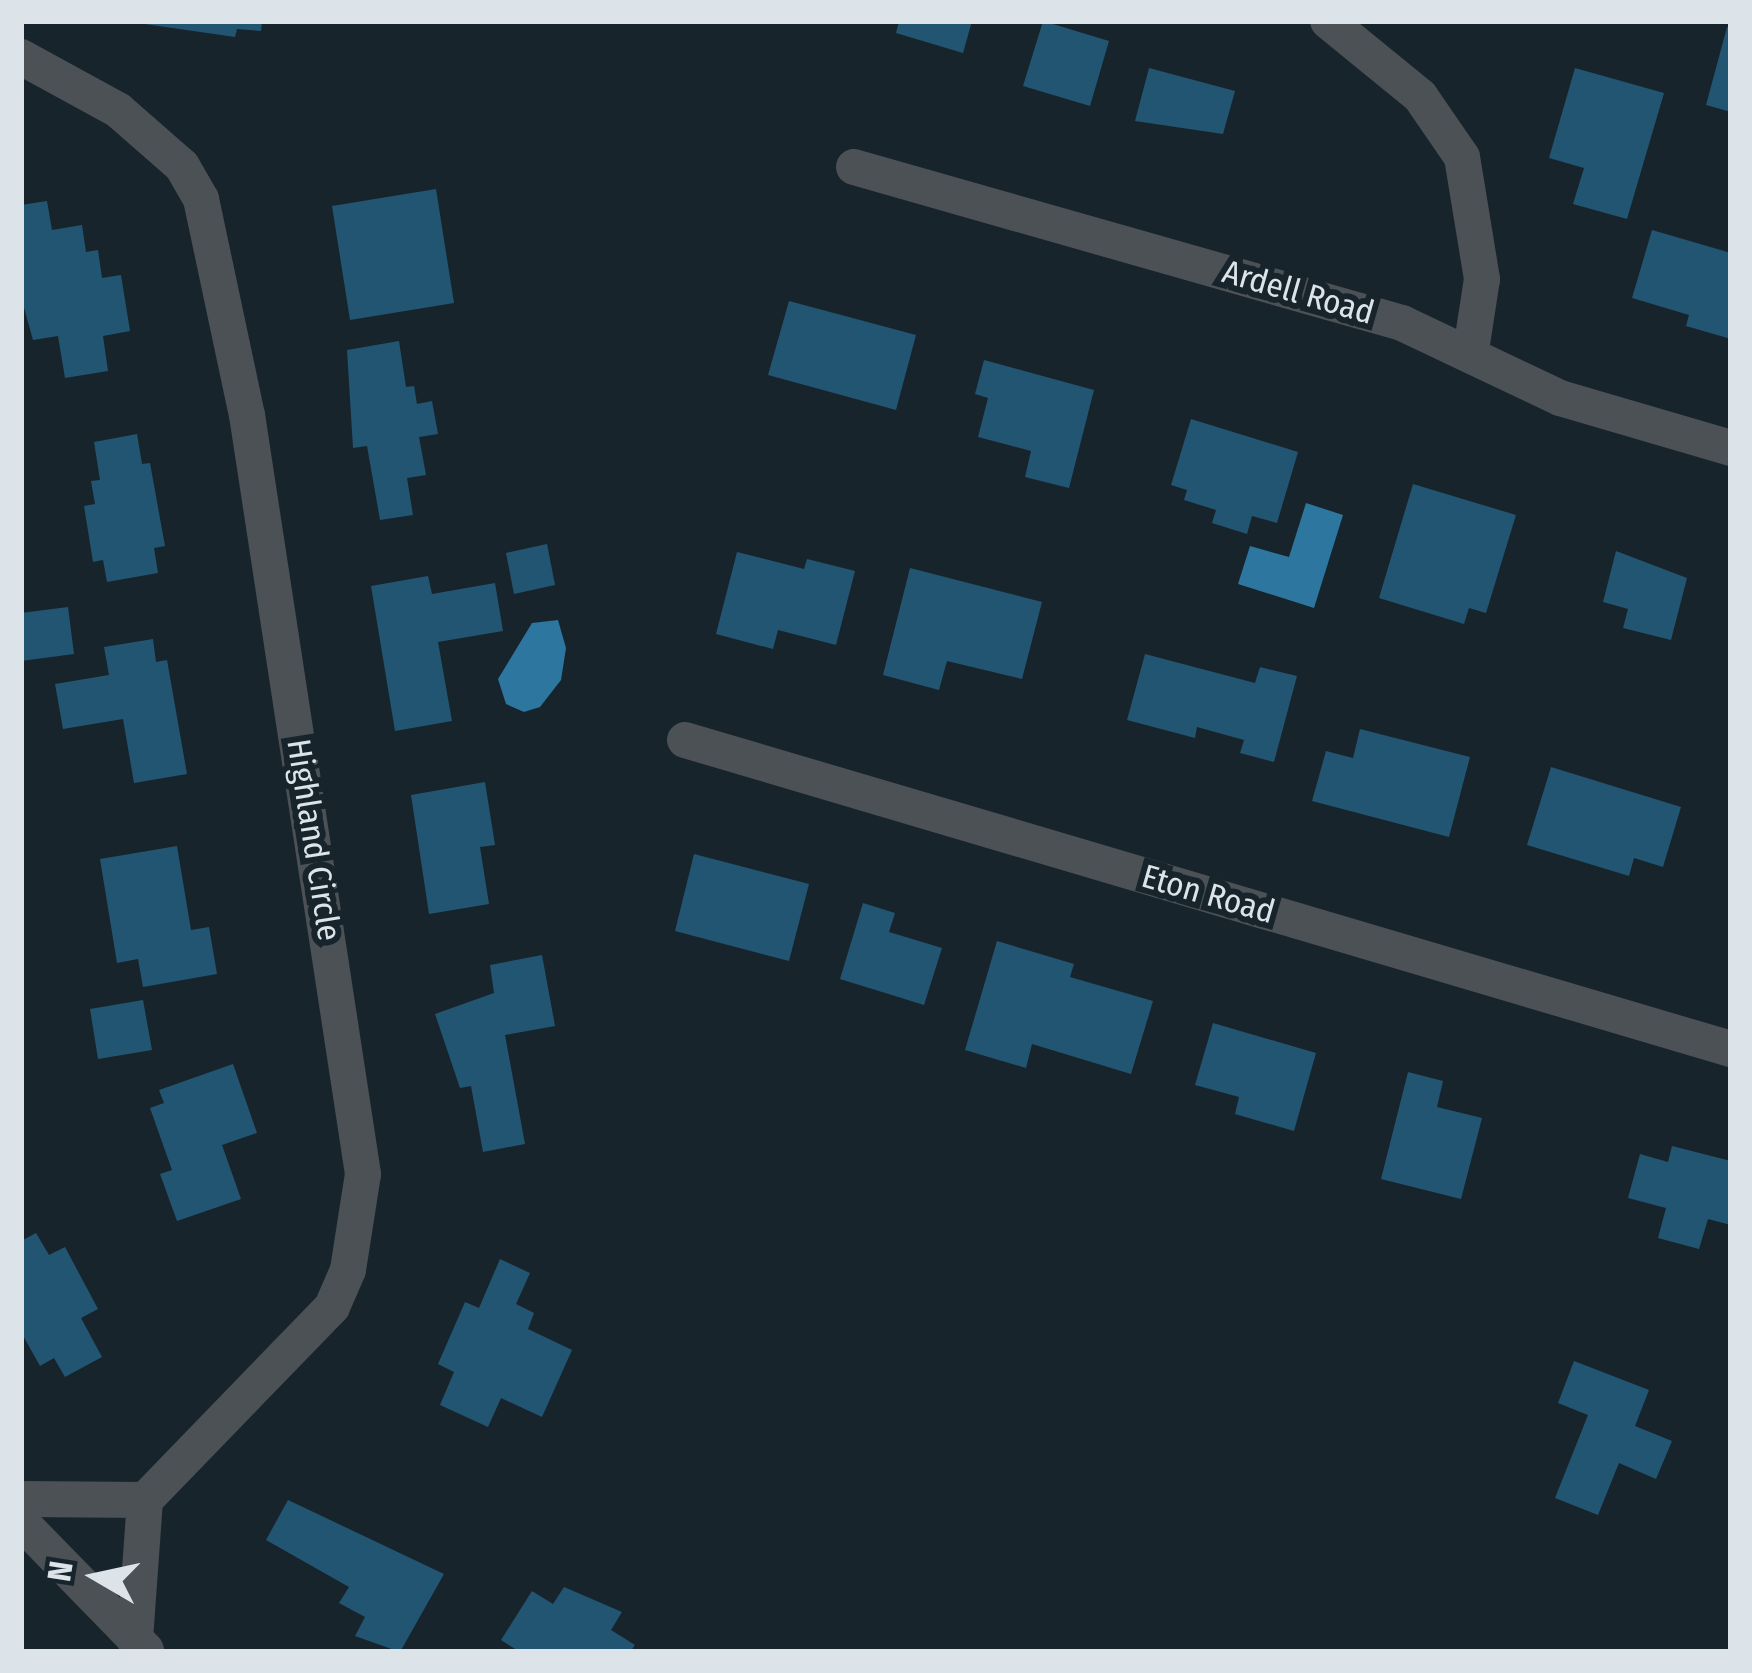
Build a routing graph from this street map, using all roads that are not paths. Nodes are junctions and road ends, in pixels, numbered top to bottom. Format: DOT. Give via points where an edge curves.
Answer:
graph roads {
  1 [pos="1328,21"];
  2 [pos="21,57"];
  3 [pos="854,167"];
  4 [pos="1472,350"];
  5 [pos="1731,448"];
  6 [pos="685,740"];
  7 [pos="1731,1049"];
  8 [pos="21,1499"];
  9 [pos="145,1500"];
  10 [pos="21,1522"];
  11 [pos="142,1647"];
  1 -- 4 [label="street" via="1420,96 1462,157 1482,279"];
  2 -- 9 [label="street, Highland Circle" via="118,110 182,166 201,199 247,415 361,1139 361,1210 332,1306"];
  3 -- 4 [label="street, Ardell Road" via="1402,323"];
  4 -- 5 [label="street, Ardell Road" via="1561,398"];
  6 -- 7 [label="street, Eton Road"];
  8 -- 9 [label="street"];
  9 -- 11 [label="street"];
  10 -- 11 [label="street"];
}
